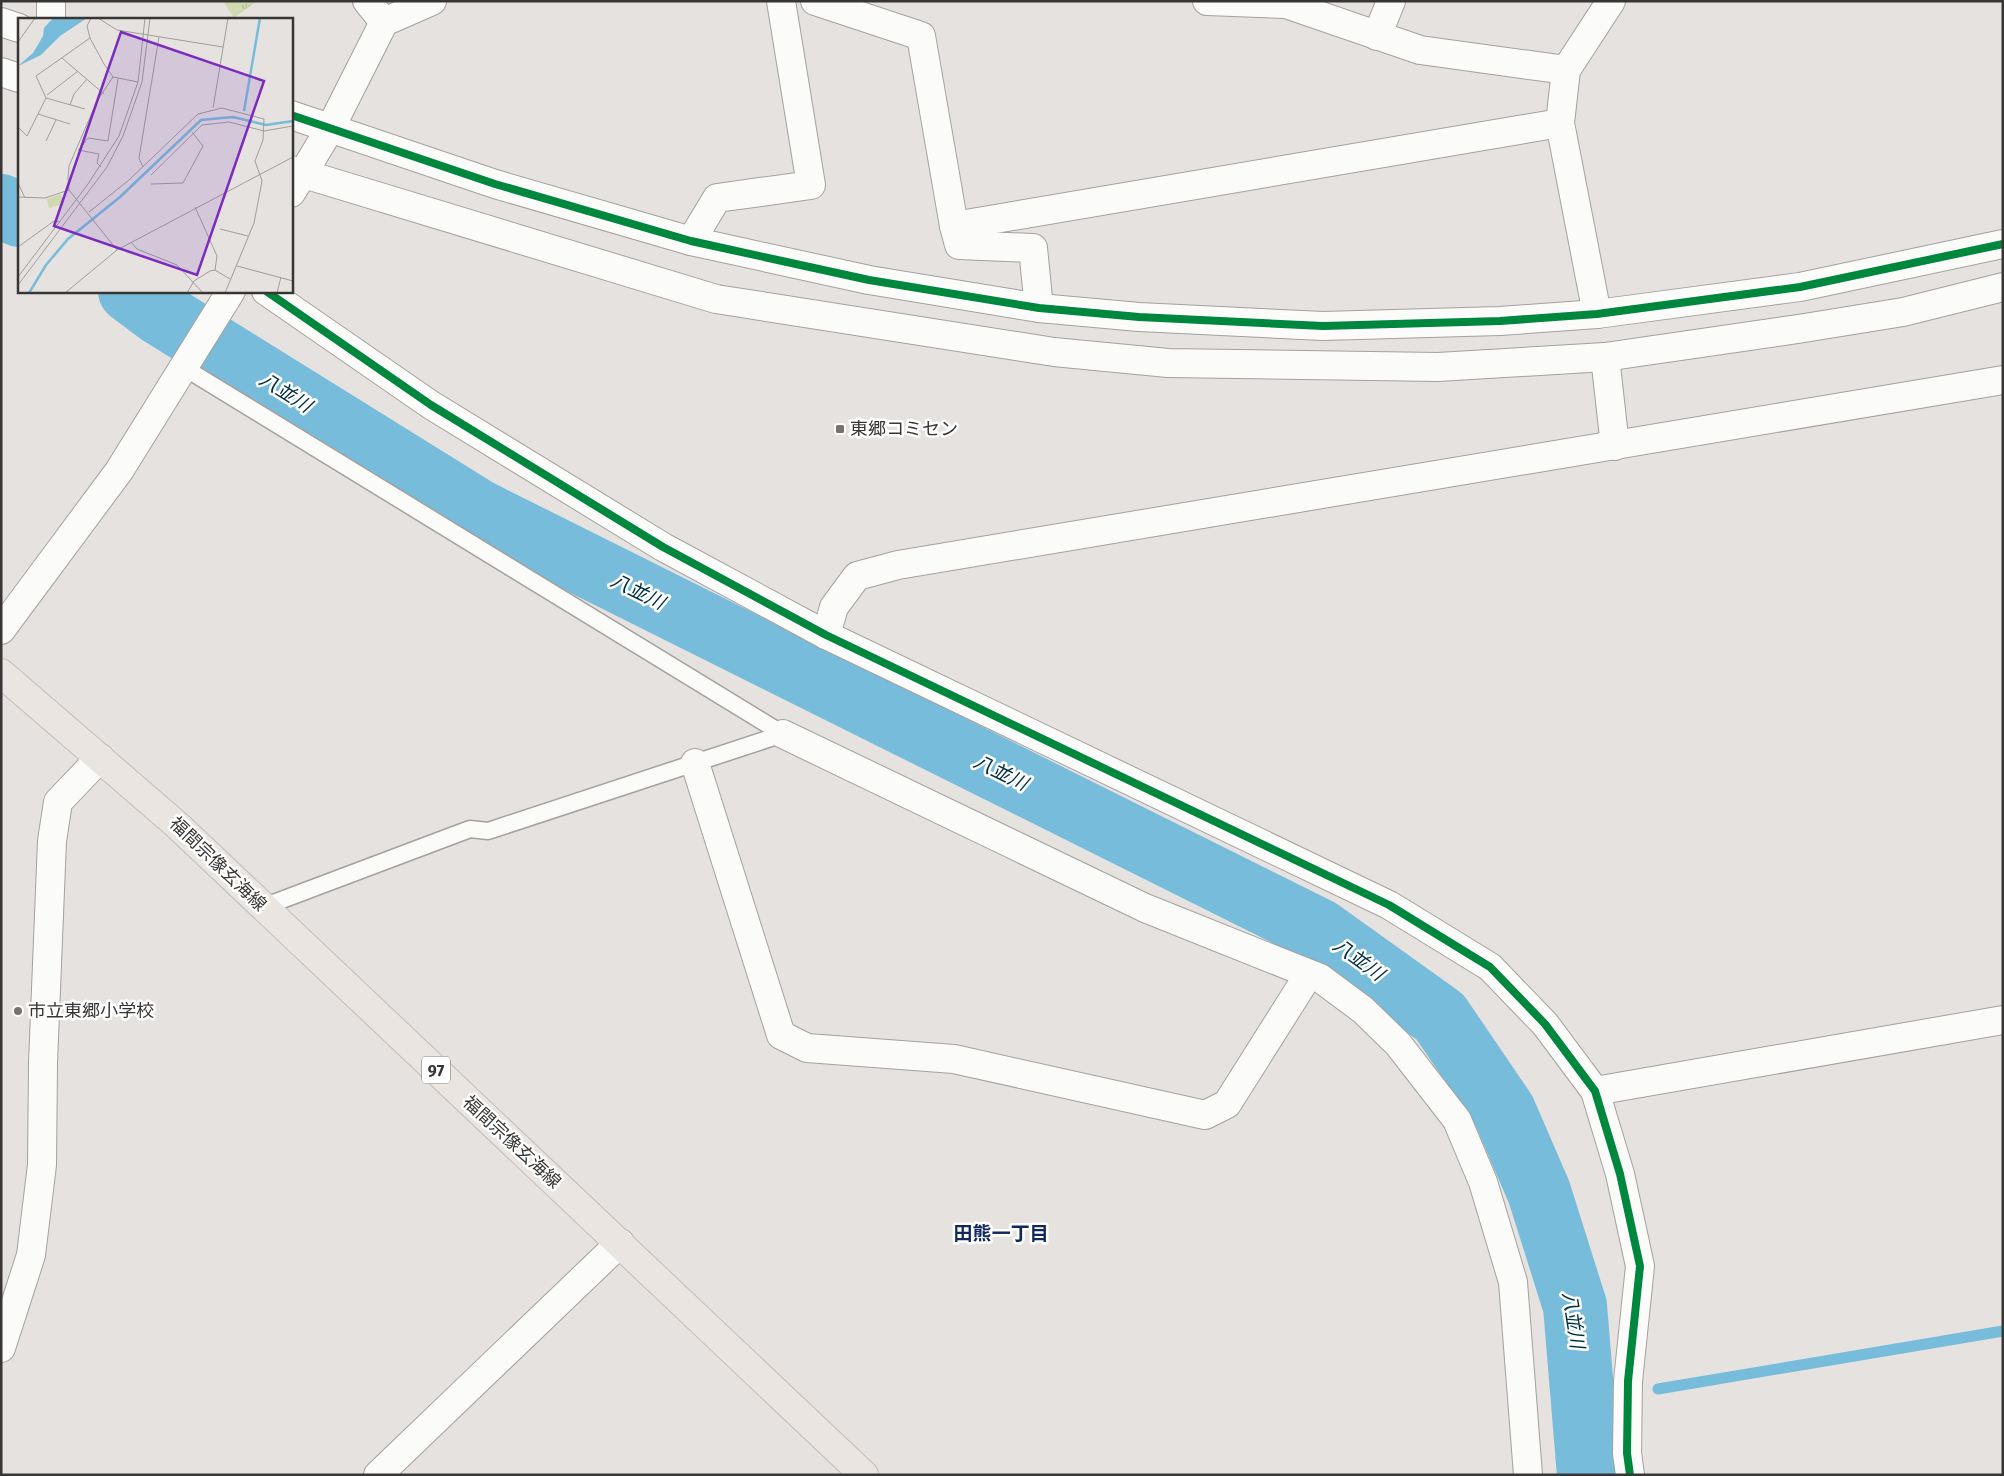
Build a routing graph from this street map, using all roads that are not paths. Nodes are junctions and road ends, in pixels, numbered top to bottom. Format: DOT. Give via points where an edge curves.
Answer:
graph roads {
  1 [pos="51,1"];
  2 [pos="432,1"];
  3 [pos="781,1"];
  4 [pos="815,1"];
  5 [pos="1206,1"];
  6 [pos="1391,1"];
  7 [pos="1611,1"];
  8 [pos="376,12"];
  9 [pos="51,18"];
  10 [pos="1,22"];
  11 [pos="18,28"];
  12 [pos="1376,36"];
  13 [pos="1566,70"];
  14 [pos="1,72"];
  15 [pos="18,78"];
  16 [pos="292,115"];
  17 [pos="1560,123"];
  18 [pos="330,127"];
  19 [pos="295,179"];
  20 [pos="954,226"];
  21 [pos="691,241"];
  22 [pos="2003,244"];
  23 [pos="2003,287"];
  24 [pos="230,292"];
  25 [pos="267,292"];
  26 [pos="1039,308"];
  27 [pos="1597,314"];
  28 [pos="1605,357"];
  29 [pos="189,358"];
  30 [pos="2003,380"];
  31 [pos="1615,446"];
  32 [pos="1,630"];
  33 [pos="826,635"];
  34 [pos="1,673"];
  35 [pos="783,734"];
  36 [pos="100,758"];
  37 [pos="695,763"];
  38 [pos="263,907"];
  39 [pos="1309,974"];
  40 [pos="2003,1020"];
  41 [pos="1595,1091"];
  42 [pos="620,1243"];
  43 [pos="1,1348"];
  44 [pos="378,1475"];
  45 [pos="864,1475"];
  46 [pos="1528,1475"];
  47 [pos="1630,1475"];
  1 -- 9 [label="street"];
  2 -- 8 [label="street"];
  3 -- 21 [label="street" via="811,185 717,198"];
  4 -- 20 [label="street" via="921,36"];
  5 -- 12 [label="street" via="1286,4"];
  6 -- 12 [label="street"];
  7 -- 13 [label="street"];
  8 -- 18 [label="street"];
  10 -- 11 [label="street"];
  12 -- 13 [label="street" via="1420,50"];
  13 -- 17 [label="street"];
  14 -- 15 [label="street"];
  16 -- 18 [label="street"];
  17 -- 20 [label="street"];
  17 -- 27 [label="street"];
  18 -- 19 [label="street"];
  18 -- 21 [label="street" via="495,184"];
  19 -- 28 [label="street" via="716,299 1054,352 1168,362 1419,367"];
  20 -- 26 [label="street" via="959,245 1033,248"];
  21 -- 26 [label="street" via="869,280"];
  22 -- 27 [label="street" via="1800,287"];
  23 -- 28 [label="street" via="1903,312"];
  24 -- 29 [label="street"];
  25 -- 33 [label="street" via="447,415 663,547"];
  26 -- 27 [label="street" via="1323,326 1500,321"];
  28 -- 31 [label="street"];
  29 -- 32 [label="street" via="119,471"];
  29 -- 35 [label="lane"];
  30 -- 31 [label="street"];
  31 -- 33 [label="street" via="898,565 857,576 834,607"];
  33 -- 41 [label="street" via="1389,905 1490,967 1545,1024"];
  34 -- 36 [label="main road, 福間宗像玄海線 / 97"];
  35 -- 37 [label="lane"];
  35 -- 39 [label="street" via="1145,908"];
  36 -- 38 [label="main road, 福間宗像玄海線 / 97" via="177,824"];
  36 -- 43 [label="street" via="58,802 52,841 42,1063 42,1165 31,1255"];
  37 -- 38 [label="lane" via="488,832 470,829"];
  37 -- 39 [label="street" via="781,1035 807,1048 954,1058 1206,1115 1227,1104"];
  38 -- 42 [label="main road, 福間宗像玄海線 / 97"];
  39 -- 46 [label="street" via="1320,978 1363,1010 1398,1044 1457,1120 1483,1182 1513,1282"];
  40 -- 41 [label="street"];
  41 -- 47 [label="street" via="1620,1174 1640,1266 1628,1381 1627,1453"];
  42 -- 44 [label="street"];
  42 -- 45 [label="main road, 福間宗像玄海線 / 97"];
}
